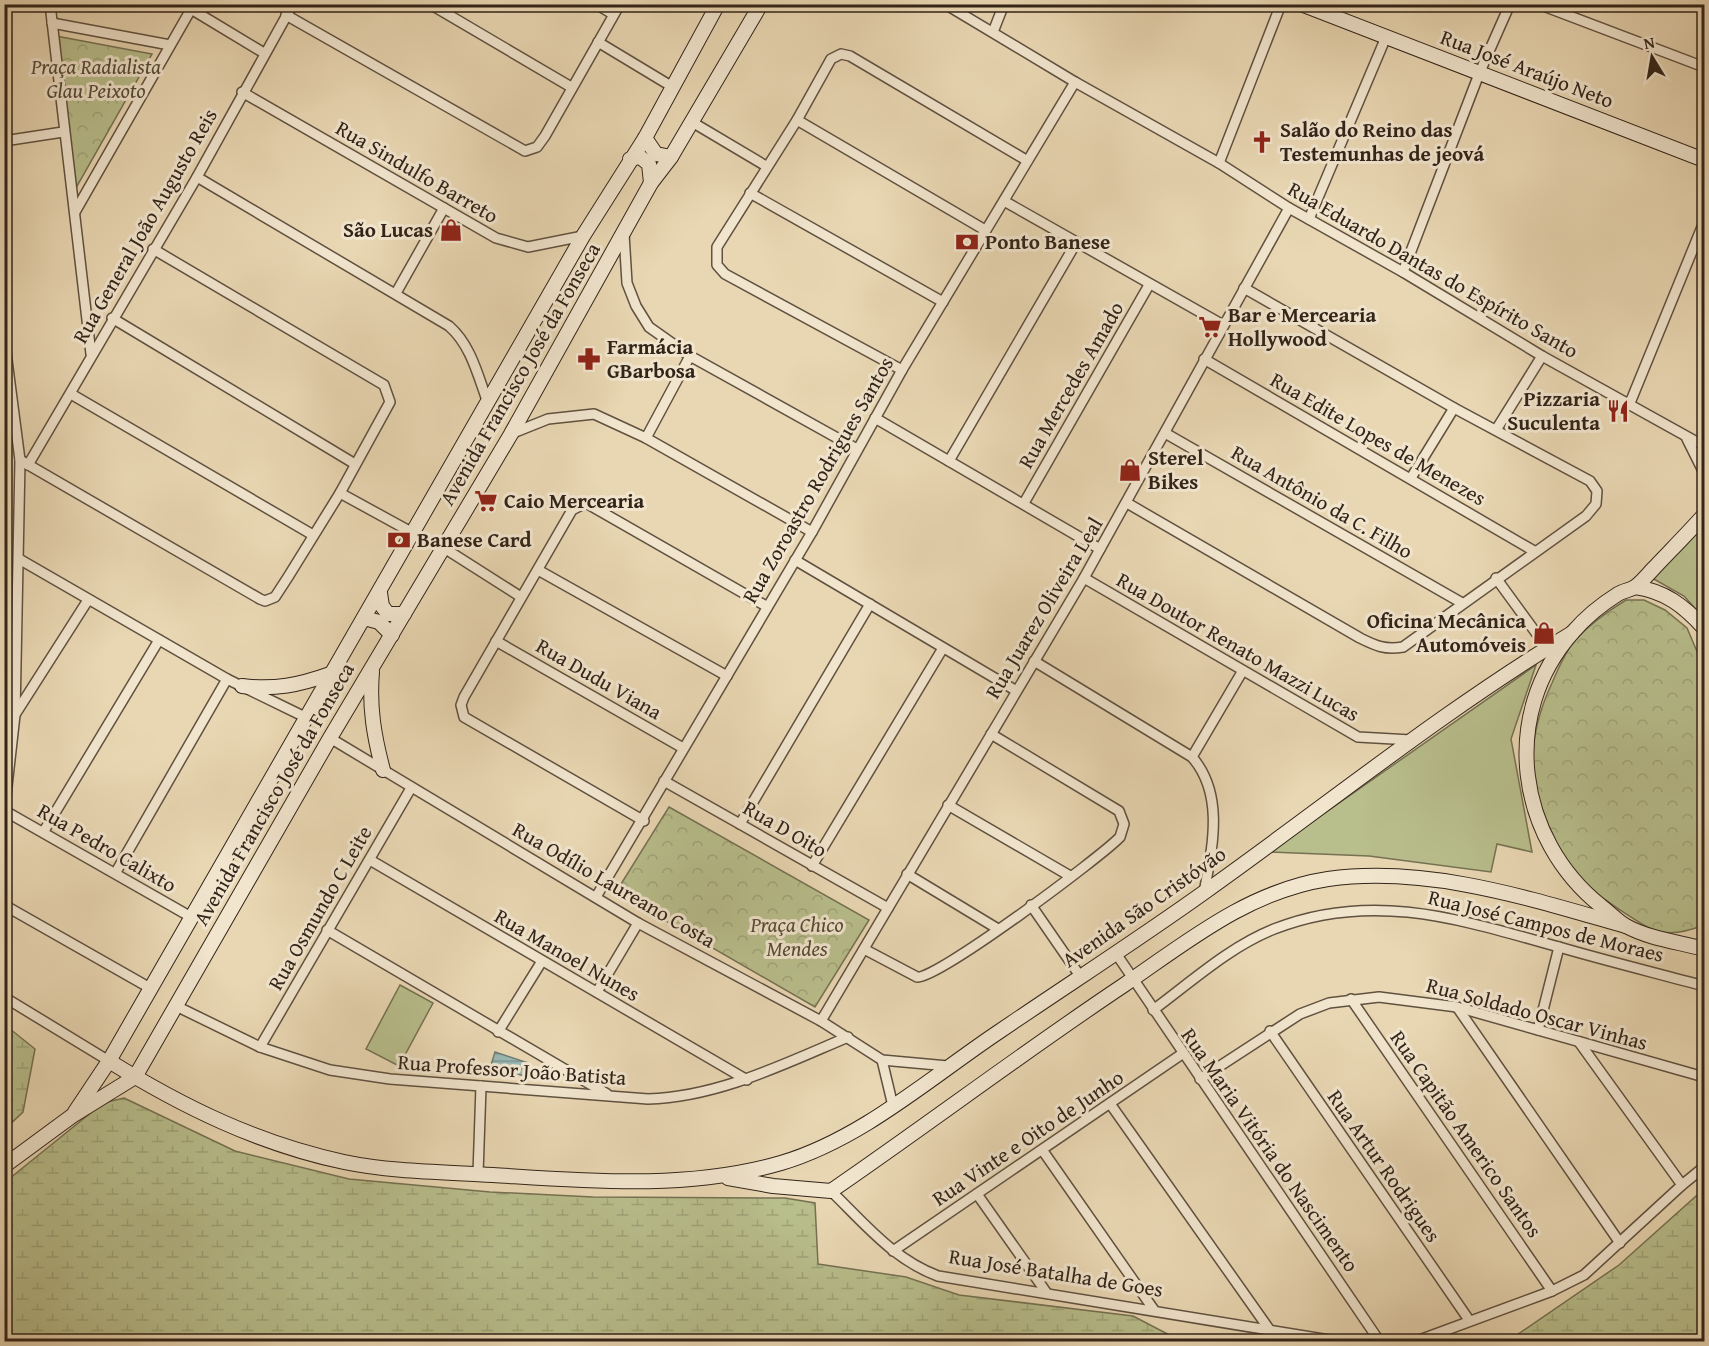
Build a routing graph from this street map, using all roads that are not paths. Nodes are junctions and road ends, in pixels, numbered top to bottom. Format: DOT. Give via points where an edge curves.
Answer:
graph roads {
  1 [pos="50,4"];
  2 [pos="292,4"];
  3 [pos="430,4"];
  4 [pos="596,4"];
  5 [pos="620,4"];
  6 [pos="718,4"];
  7 [pos="761,4"];
  8 [pos="945,4"];
  9 [pos="1004,4"];
  10 [pos="1281,4"];
  11 [pos="1301,4"];
  12 [pos="1510,4"];
  13 [pos="1538,4"];
  14 [pos="193,7"];
  15 [pos="613,14"];
  16 [pos="286,15"];
  17 [pos="52,23"];
  18 [pos="993,32"];
  19 [pos="1386,37"];
  20 [pos="598,42"];
  21 [pos="170,45"];
  22 [pos="264,53"];
  23 [pos="1704,67"];
  24 [pos="1479,74"];
  25 [pos="1075,82"];
  26 [pos="671,86"];
  27 [pos="572,87"];
  28 [pos="242,92"];
  29 [pos="797,120"];
  30 [pos="692,122"];
  31 [pos="63,132"];
  32 [pos="645,138"];
  33 [pos="4,141"];
  34 [pos="671,157"];
  35 [pos="630,159"];
  36 [pos="1704,159"];
  37 [pos="1026,160"];
  38 [pos="1219,163"];
  39 [pos="766,166"];
  40 [pos="197,177"];
  41 [pos="651,183"];
  42 [pos="750,193"];
  43 [pos="1004,201"];
  44 [pos="444,208"];
  45 [pos="1289,208"];
  46 [pos="75,212"];
  47 [pos="1309,219"];
  48 [pos="1704,222"];
  49 [pos="985,230"];
  50 [pos="624,234"];
  51 [pos="583,236"];
  52 [pos="1076,243"];
  53 [pos="153,249"];
  54 [pos="1403,272"];
  55 [pos="1149,285"];
  56 [pos="1244,288"];
  57 [pos="396,293"];
  58 [pos="943,303"];
  59 [pos="112,318"];
  60 [pos="1223,326"];
  61 [pos="4,337"];
  62 [pos="92,354"];
  63 [pos="690,356"];
  64 [pos="1542,356"];
  65 [pos="1204,358"];
  66 [pos="902,370"];
  67 [pos="71,394"];
  68 [pos="488,403"];
  69 [pos="1630,403"];
  70 [pos="1454,408"];
  71 [pos="875,418"];
  72 [pos="1496,430"];
  73 [pos="1165,433"];
  74 [pos="511,434"];
  75 [pos="646,438"];
  76 [pos="1687,439"];
  77 [pos="1704,446"];
  78 [pos="857,449"];
  79 [pos="949,461"];
  80 [pos="24,462"];
  81 [pos="355,464"];
  82 [pos="1704,473"];
  83 [pos="1411,478"];
  84 [pos="340,493"];
  85 [pos="1127,502"];
  86 [pos="1024,503"];
  87 [pos="1704,515"];
  88 [pos="812,532"];
  89 [pos="413,533"];
  90 [pos="312,535"];
  91 [pos="444,548"];
  92 [pos="1100,549"];
  93 [pos="1534,551"];
  94 [pos="19,560"];
  95 [pos="795,560"];
  96 [pos="538,570"];
  97 [pos="1084,578"];
  98 [pos="1496,578"];
  99 [pos="1635,587"];
  100 [pos="380,592"];
  101 [pos="521,597"];
  102 [pos="88,600"];
  103 [pos="1462,603"];
  104 [pos="870,604"];
  105 [pos="766,606"];
  106 [pos="404,614"];
  107 [pos="364,618"];
  108 [pos="1704,628"];
  109 [pos="1572,633"];
  110 [pos="392,635"];
  111 [pos="159,640"];
  112 [pos="496,641"];
  113 [pos="942,648"];
  114 [pos="1547,648"];
  115 [pos="1034,661"];
  116 [pos="373,666"];
  117 [pos="1242,672"];
  118 [pos="330,674"];
  119 [pos="727,676"];
  120 [pos="227,679"];
  121 [pos="242,686"];
  122 [pos="1015,690"];
  123 [pos="15,715"];
  124 [pos="307,718"];
  125 [pos="991,734"];
  126 [pos="330,738"];
  127 [pos="1414,740"];
  128 [pos="683,748"];
  129 [pos="1192,757"];
  130 [pos="383,770"];
  131 [pos="664,781"];
  132 [pos="411,788"];
  133 [pos="948,805"];
  134 [pos="5,812"];
  135 [pos="644,821"];
  136 [pos="740,824"];
  137 [pos="44,831"];
  138 [pos="370,860"];
  139 [pos="812,866"];
  140 [pos="116,872"];
  141 [pos="907,874"];
  142 [pos="1070,876"];
  143 [pos="1204,892"];
  144 [pos="596,897"];
  145 [pos="4,905"];
  146 [pos="1031,905"];
  147 [pos="888,908"];
  148 [pos="191,917"];
  149 [pos="638,923"];
  150 [pos="1626,926"];
  151 [pos="998,929"];
  152 [pos="327,930"];
  153 [pos="1704,938"];
  154 [pos="1687,944"];
  155 [pos="1559,947"];
  156 [pos="864,949"];
  157 [pos="1704,949"];
  158 [pos="1115,952"];
  159 [pos="542,961"];
  160 [pos="1080,976"];
  161 [pos="1133,979"];
  162 [pos="1704,986"];
  163 [pos="150,987"];
  164 [pos="597,992"];
  165 [pos="4,997"];
  166 [pos="1351,999"];
  167 [pos="176,1005"];
  168 [pos="1457,1007"];
  169 [pos="1153,1010"];
  170 [pos="820,1021"];
  171 [pos="1538,1030"];
  172 [pos="1270,1031"];
  173 [pos="498,1032"];
  174 [pos="848,1037"];
  175 [pos="1579,1042"];
  176 [pos="260,1047"];
  177 [pos="1182,1054"];
  178 [pos="882,1060"];
  179 [pos="109,1061"];
  180 [pos="948,1066"];
  181 [pos="135,1077"];
  182 [pos="1704,1077"];
  183 [pos="1200,1079"];
  184 [pos="747,1080"];
  185 [pos="481,1086"];
  186 [pos="609,1095"];
  187 [pos="1111,1105"];
  188 [pos="893,1106"];
  189 [pos="72,1116"];
  190 [pos="1042,1150"];
  191 [pos="782,1163"];
  192 [pos="4,1166"];
  193 [pos="1704,1167"];
  194 [pos="478,1174"];
  195 [pos="720,1177"];
  196 [pos="1682,1185"];
  197 [pos="800,1189"];
  198 [pos="831,1191"];
  199 [pos="977,1194"];
  200 [pos="1620,1244"];
  201 [pos="893,1251"];
  202 [pos="1552,1291"];
  203 [pos="1046,1292"];
  204 [pos="1154,1310"];
  205 [pos="1469,1320"];
  206 [pos="1269,1329"];
  207 [pos="1342,1341"];
  208 [pos="1380,1341"];
  209 [pos="1414,1341"];
  1 -- 17 [label="street"];
  2 -- 16 [label="street, Rua General João Augusto Reis"];
  3 -- 27 [label="street"];
  4 -- 15 [label="street"];
  5 -- 15 [label="street"];
  6 -- 26 [label="main road, Avenida Francisco José da Fonseca"];
  7 -- 30 [label="main road, Avenida Francisco José da Fonseca"];
  8 -- 18 [label="street, Rua Eduardo Dantas do Espírito Santo"];
  9 -- 18 [label="street"];
  10 -- 38 [label="street"];
  11 -- 19 [label="main road, Rua José Araújo Neto"];
  12 -- 24 [label="street"];
  13 -- 23 [label="street"];
  14 -- 21 [label="street"];
  14 -- 22 [label="street"];
  15 -- 20 [label="street"];
  16 -- 22 [label="street, Rua General João Augusto Reis"];
  16 -- 27 [label="street" via="525,151 537,147"];
  17 -- 21 [label="street"];
  17 -- 31 [label="street"];
  18 -- 25 [label="street, Rua Eduardo Dantas do Espírito Santo"];
  19 -- 24 [label="main road, Rua José Araújo Neto"];
  19 -- 47 [label="street"];
  20 -- 26 [label="street"];
  20 -- 27 [label="street"];
  21 -- 46 [label="street"];
  22 -- 28 [label="street, Rua General João Augusto Reis"];
  24 -- 36 [label="main road, Rua José Araújo Neto"];
  24 -- 54 [label="street"];
  25 -- 37 [label="street, Rua Zoroastro Rodrigues Santos"];
  25 -- 38 [label="street, Rua Eduardo Dantas do Espírito Santo"];
  26 -- 32 [label="main road, Avenida Francisco José da Fonseca"];
  28 -- 40 [label="street, Rua General João Augusto Reis"];
  28 -- 44 [label="street, Rua Sindulfo Barreto"];
  29 -- 37 [label="street" via="831,59 845,54"];
  29 -- 39 [label="street"];
  29 -- 49 [label="street"];
  30 -- 34 [label="main road, Avenida Francisco José da Fonseca"];
  30 -- 39 [label="street"];
  31 -- 33 [label="street"];
  31 -- 46 [label="street"];
  32 -- 34 [label="main road" via="656,154"];
  32 -- 35 [label="main road, Avenida Francisco José da Fonseca"];
  34 -- 41 [label="main road, Avenida Francisco José da Fonseca"];
  35 -- 41 [label="main road" via="640,157 650,164"];
  35 -- 51 [label="main road, Avenida Francisco José da Fonseca"];
  37 -- 43 [label="street, Rua Zoroastro Rodrigues Santos"];
  38 -- 45 [label="street, Rua Eduardo Dantas do Espírito Santo"];
  39 -- 42 [label="street"];
  40 -- 53 [label="street, Rua General João Augusto Reis"];
  40 -- 57 [label="street"];
  41 -- 50 [label="main road, Avenida Francisco José da Fonseca"];
  42 -- 58 [label="street"];
  42 -- 66 [label="street" via="717,247 721,271"];
  43 -- 49 [label="street, Rua Zoroastro Rodrigues Santos"];
  43 -- 52 [label="street"];
  44 -- 51 [label="street, Rua Sindulfo Barreto" via="517,246"];
  44 -- 57 [label="street"];
  45 -- 47 [label="street, Rua Eduardo Dantas do Espírito Santo"];
  45 -- 56 [label="street, Rua Juarez Oliveira Leal"];
  46 -- 62 [label="street"];
  47 -- 54 [label="street, Rua Eduardo Dantas do Espírito Santo"];
  48 -- 69 [label="street"];
  49 -- 58 [label="street, Rua Zoroastro Rodrigues Santos"];
  50 -- 63 [label="street" via="626,276 641,315 649,327"];
  50 -- 74 [label="main road, Avenida Francisco José da Fonseca"];
  51 -- 68 [label="main road, Avenida Francisco José da Fonseca"];
  52 -- 55 [label="street"];
  52 -- 79 [label="street"];
  53 -- 59 [label="street, Rua General João Augusto Reis"];
  53 -- 81 [label="street" via="387,388 390,402"];
  54 -- 64 [label="street, Rua Eduardo Dantas do Espírito Santo"];
  55 -- 60 [label="street"];
  55 -- 86 [label="street, Rua Mercedes Amado"];
  56 -- 60 [label="street, Rua Juarez Oliveira Leal"];
  56 -- 70 [label="street"];
  57 -- 68 [label="street" via="456,332 472,359"];
  58 -- 66 [label="street, Rua Zoroastro Rodrigues Santos"];
  59 -- 62 [label="street, Rua General João Augusto Reis"];
  59 -- 81 [label="street"];
  60 -- 65 [label="street, Rua Juarez Oliveira Leal"];
  61 -- 80 [label="street"];
  62 -- 67 [label="street, Rua General João Augusto Reis"];
  63 -- 75 [label="street"];
  63 -- 78 [label="street"];
  64 -- 69 [label="street, Rua Eduardo Dantas do Espírito Santo"];
  64 -- 72 [label="street"];
  65 -- 73 [label="street, Rua Juarez Oliveira Leal"];
  65 -- 83 [label="street, Rua Edite Lopes de Menezes"];
  66 -- 71 [label="street, Rua Zoroastro Rodrigues Santos"];
  67 -- 80 [label="street, Rua General João Augusto Reis"];
  67 -- 90 [label="street"];
  68 -- 89 [label="main road, Avenida Francisco José da Fonseca"];
  69 -- 76 [label="street, Rua Eduardo Dantas do Espírito Santo"];
  70 -- 72 [label="street"];
  70 -- 83 [label="street"];
  71 -- 78 [label="street, Rua Zoroastro Rodrigues Santos"];
  71 -- 79 [label="street"];
  72 -- 93 [label="street" via="1590,481 1597,491 1596,504 1586,516"];
  73 -- 85 [label="street, Rua Juarez Oliveira Leal"];
  73 -- 103 [label="street, Rua Antônio da C. Filho"];
  74 -- 75 [label="street" via="539,421 589,414"];
  74 -- 91 [label="main road, Avenida Francisco José da Fonseca"];
  75 -- 88 [label="street"];
  76 -- 77 [label="street, Rua Eduardo Dantas do Espírito Santo"];
  76 -- 82 [label="street"];
  78 -- 88 [label="street, Rua Zoroastro Rodrigues Santos"];
  79 -- 86 [label="street"];
  80 -- 90 [label="street" via="264,601 275,597"];
  80 -- 94 [label="street"];
  81 -- 84 [label="street"];
  83 -- 93 [label="street, Rua Edite Lopes de Menezes"];
  84 -- 89 [label="street"];
  84 -- 90 [label="street"];
  85 -- 92 [label="street, Rua Juarez Oliveira Leal"];
  85 -- 103 [label="street" via="1382,649 1403,647"];
  86 -- 92 [label="street"];
  87 -- 99 [label="main road"];
  88 -- 95 [label="street, Rua Zoroastro Rodrigues Santos"];
  89 -- 100 [label="main road, Avenida Francisco José da Fonseca"];
  91 -- 101 [label="street"];
  91 -- 106 [label="main road, Avenida Francisco José da Fonseca"];
  92 -- 97 [label="street, Rua Juarez Oliveira Leal"];
  93 -- 98 [label="street"];
  94 -- 102 [label="street"];
  94 -- 123 [label="street"];
  95 -- 104 [label="street"];
  95 -- 105 [label="street, Rua Zoroastro Rodrigues Santos"];
  96 -- 101 [label="street"];
  96 -- 105 [label="street" via="572,510 586,502"];
  96 -- 119 [label="street"];
  97 -- 115 [label="street, Rua Juarez Oliveira Leal"];
  97 -- 117 [label="street, Rua Doutor Renato Mazzi Lucas"];
  98 -- 103 [label="street"];
  98 -- 114 [label="street"];
  99 -- 108 [label="main road" via="1665,594"];
  99 -- 109 [label="main road" via="1605,603"];
  100 -- 106 [label="main road" via="388,614"];
  100 -- 107 [label="main road, Avenida Francisco José da Fonseca"];
  101 -- 112 [label="street"];
  102 -- 111 [label="street"];
  102 -- 123 [label="street"];
  104 -- 113 [label="street"];
  104 -- 136 [label="street"];
  105 -- 119 [label="street, Rua Zoroastro Rodrigues Santos"];
  106 -- 110 [label="main road, Avenida Francisco José da Fonseca"];
  107 -- 110 [label="main road" via="379,622"];
  107 -- 118 [label="main road, Avenida Francisco José da Fonseca"];
  109 -- 114 [label="main road, Avenida São Cristóvão"];
  109 -- 150 [label="main road" via="1534,704 1526,753 1530,793 1547,841 1565,870 1593,900"];
  110 -- 116 [label="main road, Avenida Francisco José da Fonseca"];
  111 -- 120 [label="street"];
  111 -- 137 [label="street"];
  112 -- 128 [label="street, Rua Dudu Viana"];
  112 -- 135 [label="street" via="461,705 464,717"];
  113 -- 122 [label="street"];
  113 -- 139 [label="street"];
  114 -- 127 [label="main road, Avenida São Cristóvão"];
  115 -- 122 [label="street, Rua Juarez Oliveira Leal"];
  115 -- 129 [label="street"];
  116 -- 126 [label="main road, Avenida Francisco José da Fonseca"];
  116 -- 130 [label="main road" via="369,699"];
  117 -- 127 [label="street, Rua Doutor Renato Mazzi Lucas" via="1358,737"];
  117 -- 129 [label="street"];
  118 -- 121 [label="main road" via="277,689"];
  118 -- 124 [label="main road, Avenida Francisco José da Fonseca"];
  119 -- 128 [label="street, Rua Zoroastro Rodrigues Santos"];
  120 -- 121 [label="street"];
  120 -- 140 [label="street"];
  121 -- 124 [label="street"];
  122 -- 125 [label="street, Rua Juarez Oliveira Leal"];
  123 -- 134 [label="street"];
  124 -- 148 [label="main road, Avenida Francisco José da Fonseca"];
  125 -- 133 [label="street, Rua Juarez Oliveira Leal"];
  125 -- 142 [label="street" via="1119,811 1124,824 1120,837"];
  126 -- 130 [label="street, Rua Odílio Laureano Costa"];
  126 -- 167 [label="main road, Avenida Francisco José da Fonseca"];
  127 -- 143 [label="main road, Avenida São Cristóvão"];
  128 -- 131 [label="street, Rua Zoroastro Rodrigues Santos"];
  129 -- 143 [label="street" via="1201,767 1213,804 1212,848"];
  130 -- 132 [label="street, Rua Odílio Laureano Costa"];
  131 -- 135 [label="street, Rua Zoroastro Rodrigues Santos"];
  131 -- 136 [label="street, Rua D Oito"];
  132 -- 138 [label="street, Rua Osmundo C Leite"];
  132 -- 144 [label="street, Rua Odílio Laureano Costa"];
  133 -- 141 [label="street, Rua Juarez Oliveira Leal"];
  133 -- 142 [label="street"];
  134 -- 137 [label="street, Rua Pedro Calixto"];
  135 -- 144 [label="street, Rua Zoroastro Rodrigues Santos"];
  136 -- 139 [label="street, Rua D Oito"];
  137 -- 140 [label="street, Rua Pedro Calixto"];
  138 -- 152 [label="street, Rua Osmundo C Leite"];
  138 -- 159 [label="street, Rua Manoel Nunes"];
  139 -- 147 [label="street, Rua D Oito"];
  140 -- 148 [label="street, Rua Pedro Calixto"];
  141 -- 147 [label="street, Rua Juarez Oliveira Leal"];
  141 -- 151 [label="street"];
  142 -- 146 [label="street"];
  143 -- 158 [label="main road, Avenida São Cristóvão"];
  144 -- 149 [label="street, Rua Odílio Laureano Costa"];
  145 -- 163 [label="street"];
  146 -- 151 [label="street"];
  146 -- 160 [label="street"];
  147 -- 156 [label="street, Rua Juarez Oliveira Leal"];
  148 -- 163 [label="main road, Avenida Francisco José da Fonseca"];
  149 -- 164 [label="street"];
  149 -- 170 [label="street, Rua Odílio Laureano Costa"];
  150 -- 154 [label="main road"];
  150 -- 161 [label="main road" via="1522,897 1434,880 1371,876 1328,879 1239,908"];
  151 -- 156 [label="street" via="921,978"];
  152 -- 173 [label="street"];
  152 -- 176 [label="street, Rua Osmundo C Leite"];
  153 -- 154 [label="main road"];
  154 -- 157 [label="main road"];
  155 -- 162 [label="street, Rua José Campos de Moraes"];
  155 -- 169 [label="street, Rua José Campos de Moraes" via="1470,921 1416,911 1343,912 1274,929 1245,942"];
  155 -- 171 [label="street"];
  156 -- 170 [label="street, Rua Juarez Oliveira Leal"];
  158 -- 160 [label="main road, Avenida São Cristóvão"];
  158 -- 161 [label="street, Rua Maria Vitória do Nascimento"];
  159 -- 164 [label="street, Rua Manoel Nunes"];
  159 -- 173 [label="street"];
  160 -- 180 [label="main road, Avenida São Cristóvão"];
  161 -- 169 [label="street, Rua Maria Vitória do Nascimento"];
  161 -- 198 [label="main road"];
  163 -- 179 [label="main road, Avenida Francisco José da Fonseca"];
  164 -- 184 [label="street, Rua Manoel Nunes"];
  165 -- 179 [label="street"];
  166 -- 168 [label="street, Rua Soldado Oscar Vinhas" via="1379,997"];
  166 -- 172 [label="street, Rua Soldado Oscar Vinhas" via="1300,1014"];
  166 -- 202 [label="street, Rua Capitão Americo Santos"];
  167 -- 176 [label="street, Rua Professor João Batista"];
  167 -- 181 [label="main road, Avenida Francisco José da Fonseca"];
  168 -- 171 [label="street, Rua Soldado Oscar Vinhas"];
  168 -- 200 [label="street"];
  169 -- 177 [label="street, Rua Maria Vitória do Nascimento"];
  170 -- 174 [label="street, Rua Odílio Laureano Costa"];
  171 -- 175 [label="street, Rua Soldado Oscar Vinhas"];
  172 -- 183 [label="street, Rua Soldado Oscar Vinhas"];
  172 -- 205 [label="street, Rua Artur Rodrigues"];
  173 -- 186 [label="street"];
  174 -- 178 [label="street, Rua Odílio Laureano Costa"];
  174 -- 184 [label="street, Rua Professor João Batista"];
  175 -- 182 [label="street, Rua Soldado Oscar Vinhas"];
  175 -- 196 [label="street"];
  176 -- 185 [label="street, Rua Professor João Batista" via="330,1070"];
  177 -- 183 [label="street, Rua Maria Vitória do Nascimento"];
  177 -- 187 [label="street, Rua Vinte e Oito de Junho"];
  178 -- 180 [label="street"];
  178 -- 188 [label="street"];
  179 -- 181 [label="main road"];
  179 -- 189 [label="main road, Avenida Francisco José da Fonseca"];
  180 -- 188 [label="main road, Avenida São Cristóvão"];
  181 -- 189 [label="main road"];
  181 -- 194 [label="main road" via="223,1124 306,1153 372,1166"];
  183 -- 208 [label="street, Rua Maria Vitória do Nascimento"];
  184 -- 186 [label="street, Rua Professor João Batista" via="666,1098"];
  185 -- 186 [label="street, Rua Professor João Batista"];
  185 -- 194 [label="street"];
  187 -- 190 [label="street, Rua Vinte e Oito de Junho"];
  187 -- 206 [label="street"];
  188 -- 191 [label="main road, Avenida São Cristóvão" via="831,1143"];
  189 -- 192 [label="main road"];
  190 -- 199 [label="street, Rua Vinte e Oito de Junho"];
  190 -- 204 [label="street"];
  191 -- 195 [label="main road, Avenida São Cristóvão"];
  191 -- 197 [label="main road" via="782,1175"];
  193 -- 196 [label="street"];
  194 -- 195 [label="main road" via="609,1182"];
  195 -- 197 [label="main road"];
  196 -- 200 [label="street"];
  197 -- 198 [label="main road"];
  198 -- 201 [label="street, Rua José Batalha de Goes"];
  199 -- 201 [label="street, Rua Vinte e Oito de Junho"];
  199 -- 203 [label="street"];
  200 -- 202 [label="street" via="1584,1275"];
  201 -- 203 [label="street, Rua José Batalha de Goes" via="921,1270 938,1276"];
  202 -- 205 [label="street"];
  203 -- 204 [label="street, Rua José Batalha de Goes"];
  204 -- 206 [label="street, Rua José Batalha de Goes"];
  205 -- 209 [label="street"];
  206 -- 207 [label="street, Rua José Batalha de Goes"];
}
